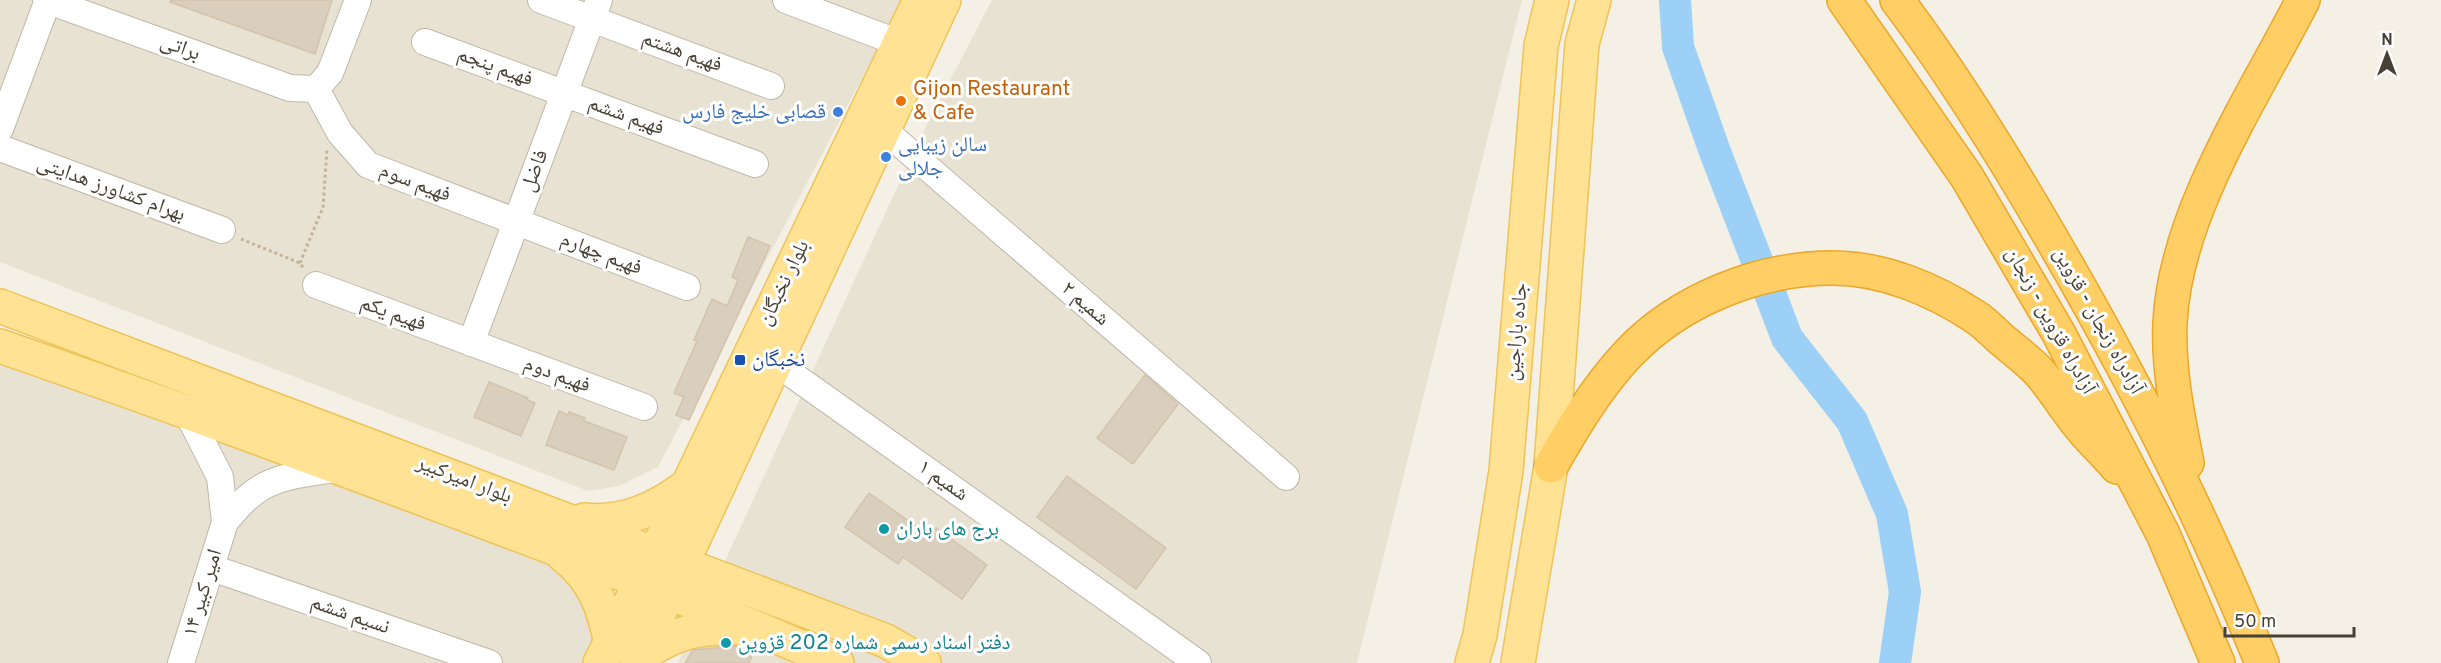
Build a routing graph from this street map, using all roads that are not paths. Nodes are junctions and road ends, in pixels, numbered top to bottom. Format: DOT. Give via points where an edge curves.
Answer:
graph roads {
  1 [pos="47,0"];
  2 [pos="358,0"];
  3 [pos="541,0"];
  4 [pos="786,0"];
  5 [pos="920,0"];
  6 [pos="944,0"];
  7 [pos="1552,0"];
  8 [pos="1594,0"];
  9 [pos="1844,0"];
  10 [pos="1897,0"];
  11 [pos="2303,0"];
  12 [pos="595,9"];
  13 [pos="425,42"];
  14 [pos="909,47"];
  15 [pos="771,86"];
  16 [pos="316,89"];
  17 [pos="564,93"];
  18 [pos="0,129"];
  19 [pos="884,130"];
  20 [pos="0,148"];
  21 [pos="755,164"];
  22 [pos="516,221"];
  23 [pos="222,230"];
  24 [pos="316,285"];
  25 [pos="687,287"];
  26 [pos="0,306"];
  27 [pos="471,343"];
  28 [pos="0,346"];
  29 [pos="776,363"];
  30 [pos="644,407"];
  31 [pos="186,410"];
  32 [pos="1551,466"];
  33 [pos="342,468"];
  34 [pos="1286,477"];
  35 [pos="687,486"];
  36 [pos="2144,494"];
  37 [pos="2198,515"];
  38 [pos="225,522"];
  39 [pos="564,535"];
  40 [pos="669,559"];
  41 [pos="212,568"];
  42 [pos="655,588"];
  43 [pos="759,628"];
  44 [pos="621,657"];
  45 [pos="181,663"];
  46 [pos="489,663"];
  47 [pos="837,663"];
  48 [pos="924,663"];
  49 [pos="1198,663"];
  50 [pos="1472,663"];
  51 [pos="1518,663"];
  52 [pos="2218,663"];
  53 [pos="2262,663"];
  1 -- 16 [label="street, براتی" via="291,88"];
  1 -- 18 [label="street"];
  2 -- 16 [label="street" via="330,73"];
  3 -- 12 [label="street, فهیم هشتم"];
  4 -- 14 [label="street"];
  5 -- 14 [label="main road, بلوار نخبگان"];
  6 -- 14 [label="main road, بلوار نخبگان"];
  7 -- 50 [label="main road, جاده باراجین" via="1540,46 1506,471"];
  8 -- 32 [label="main road, جاده باراجین" via="1582,44"];
  9 -- 36 [label="highway, آزادراه قزوین - زنجان" via="1967,177 2059,334"];
  10 -- 37 [label="highway, آزادراه زنجان - قزوین" via="2003,155 2159,432"];
  11 -- 37 [label="highway" via="2204,192 2188,231 2176,280 2170,322 2171,364"];
  12 -- 15 [label="street, فهیم هشتم"];
  12 -- 17 [label="street, فاضل"];
  13 -- 17 [label="street, فهیم پنجم"];
  14 -- 19 [label="main road, بلوار نخبگان"];
  14 -- 35 [label="main road, بلوار نخبگان"];
  16 -- 22 [label="street, فهیم سوم" via="340,133 368,165"];
  17 -- 21 [label="street, فهیم ششم"];
  17 -- 22 [label="street, فاضل"];
  19 -- 29 [label="main road, بلوار نخبگان"];
  19 -- 34 [label="street, شمیم ۲"];
  20 -- 23 [label="street, بهرام کشاورز هدایتی"];
  22 -- 25 [label="street, فهیم چهارم"];
  22 -- 27 [label="street, فاضل"];
  24 -- 27 [label="street, فهیم یکم"];
  26 -- 39 [label="main road, بلوار امیرکبیر"];
  27 -- 30 [label="street, فهیم دوم"];
  28 -- 31 [label="main road, بلوار امیرکبیر"];
  29 -- 40 [label="main road, بلوار نخبگان"];
  29 -- 49 [label="street, شمیم ۱"];
  31 -- 33 [label="main road, بلوار امیرکبیر"];
  31 -- 38 [label="street, امیر کبیر ۱۴" via="220,477"];
  32 -- 36 [label="highway" via="1612,372 1675,315 1751,280 1788,271 1834,268 1881,274 1930,291 1975,316 2039,372 2083,430"];
  32 -- 51 [label="main road, جاده باراجین"];
  33 -- 38 [label="street, امیر کبیر ۱۴" via="261,487"];
  33 -- 39 [label="main road, بلوار امیرکبیر"];
  35 -- 39 [label="main road" via="661,505"];
  35 -- 40 [label="main road, بلوار نخبگان"];
  36 -- 52 [label="highway, آزادراه قزوین - زنجان"];
  37 -- 53 [label="highway, آزادراه زنجان - قزوین"];
  38 -- 41 [label="street, امیر کبیر ۱۴"];
  39 -- 40 [label="main road, بلوار امیرکبیر"];
  39 -- 42 [label="main road, بلوار امیرکبیر"];
  39 -- 44 [label="main road" via="575,565 594,588"];
  40 -- 42 [label="main road, بلوار نخبگان"];
  40 -- 48 [label="main road, بلوار امیرکبیر" via="886,641"];
  41 -- 45 [label="street, امیر کبیر ۱۴"];
  41 -- 46 [label="street, نسیم ششم"];
  42 -- 43 [label="main road, بلوار امیرکبیر"];
  42 -- 44 [label="main road, بلوار نخبگان"];
  43 -- 44 [label="main road" via="680,633"];
  43 -- 47 [label="main road, بلوار امیرکبیر"];
}
